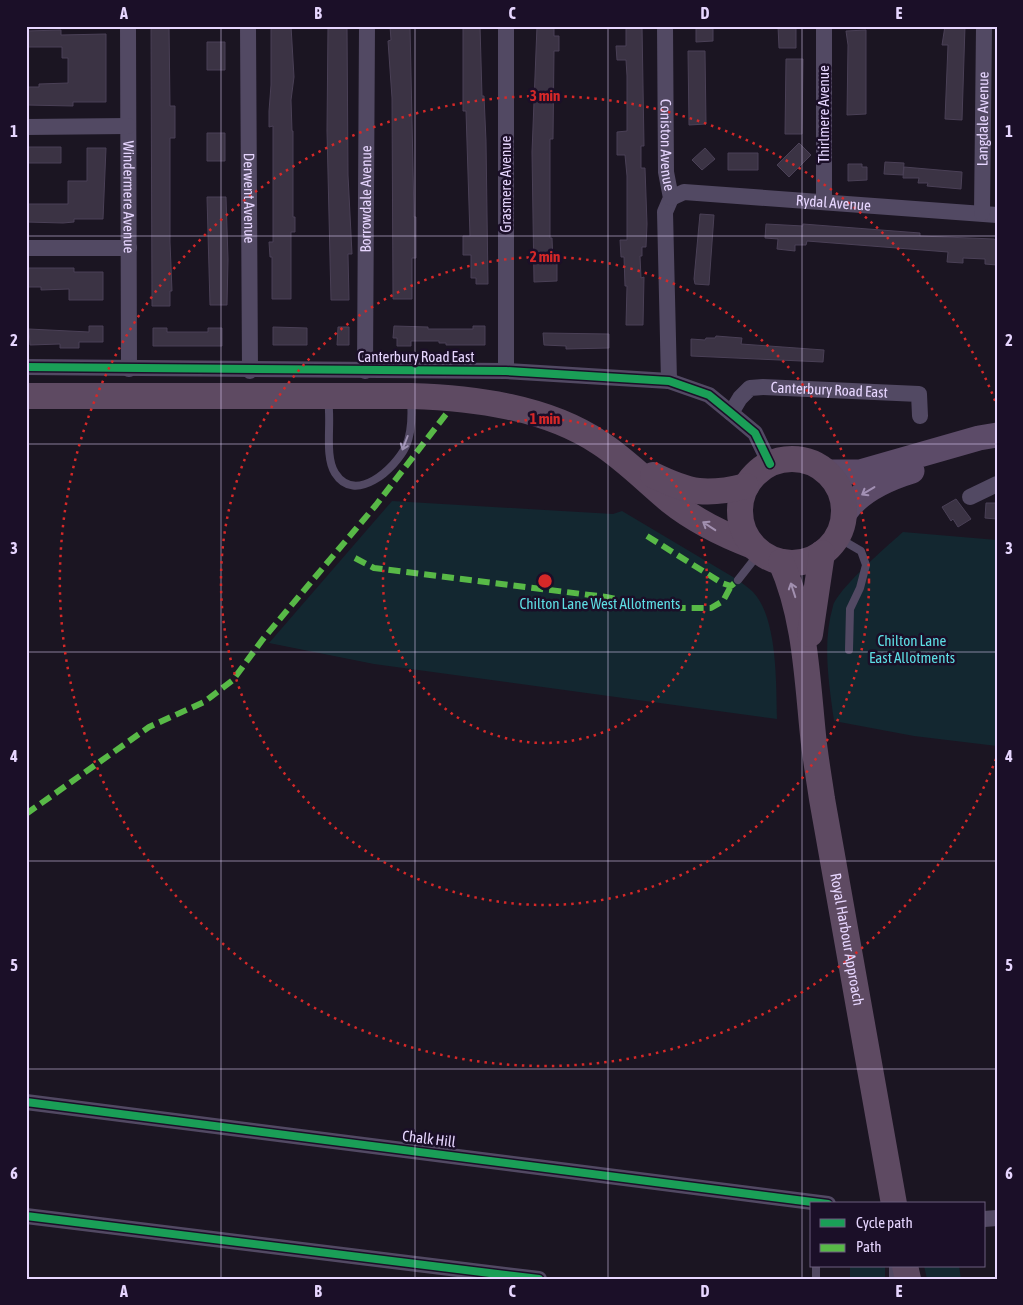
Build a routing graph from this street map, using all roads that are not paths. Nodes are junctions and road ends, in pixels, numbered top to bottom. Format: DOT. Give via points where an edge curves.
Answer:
graph roads {
  1 [pos="128,26"];
  2 [pos="248,26"];
  3 [pos="367,26"];
  4 [pos="506,26"];
  5 [pos="664,26"];
  6 [pos="824,26"];
  7 [pos="984,26"];
  8 [pos="128,126"];
  9 [pos="26,127"];
  10 [pos="672,198"];
  11 [pos="824,202"];
  12 [pos="989,214"];
  13 [pos="26,248"];
  14 [pos="129,248"];
  15 [pos="26,368"];
  16 [pos="129,368"];
  17 [pos="250,371"];
  18 [pos="366,371"];
  19 [pos="506,371"];
  20 [pos="669,381"];
  21 [pos="26,396"];
  22 [pos="328,396"];
  23 [pos="411,396"];
  24 [pos="731,413"];
  25 [pos="920,416"];
  26 [pos="997,435"];
  27 [pos="997,448"];
  28 [pos="626,462"];
  29 [pos="770,464"];
  30 [pos="827,472"];
  31 [pos="997,484"];
  32 [pos="746,486"];
  33 [pos="970,497"];
  34 [pos="834,535"];
  35 [pos="765,553"];
  36 [pos="738,580"];
  37 [pos="849,650"];
  38 [pos="808,673"];
  39 [pos="26,1102"];
  40 [pos="811,1202"];
  41 [pos="894,1202"];
  42 [pos="26,1216"];
  43 [pos="539,1279"];
  1 -- 8 [label="street, Windermere Avenue"];
  2 -- 17 [label="street, Derwent Avenue"];
  3 -- 18 [label="street, Borrowdale Avenue"];
  4 -- 19 [label="street, Grasmere Avenue"];
  5 -- 10 [label="street, Coniston Avenue" via="666,172"];
  6 -- 11 [label="street, Thirlmere Avenue"];
  7 -- 12 [label="street, Langdale Avenue"];
  8 -- 9 [label="street"];
  8 -- 14 [label="street, Windermere Avenue"];
  10 -- 11 [label="street, Rydal Avenue" via="684,192"];
  10 -- 20 [label="street, Coniston Avenue" via="665,212"];
  11 -- 12 [label="street, Rydal Avenue"];
  13 -- 14 [label="street"];
  14 -- 16 [label="street, Windermere Avenue"];
  15 -- 16 [label="street, Canterbury Road East"];
  16 -- 17 [label="street, Canterbury Road East"];
  17 -- 18 [label="street, Canterbury Road East"];
  18 -- 19 [label="street, Canterbury Road East"];
  19 -- 20 [label="street, Canterbury Road East"];
  20 -- 24 [label="street, Canterbury Road East" via="709,395"];
  21 -- 22 [label="highway"];
  22 -- 23 [label="highway"];
  23 -- 22 [label="lane, one-way" via="412,416 406,445 384,475 353,486 342,483 333,471"];
  23 -- 28 [label="highway" via="445,397 505,406 554,421 599,442"];
  24 -- 25 [label="street, Canterbury Road East" via="750,388 763,387 919,394"];
  24 -- 29 [label="street, Canterbury Road East" via="755,433"];
  26 -- 30 [label="main road" via="860,472"];
  27 -- 34 [label="main road, one-way" via="898,475 854,500"];
  28 -- 32 [label="highway" via="691,491 718,493"];
  35 -- 28 [label="highway, one-way" via="722,534 672,502"];
  29 -- 30 [label="highway" via="800,460"];
  29 -- 32 [label="highway" via="756,473"];
  30 -- 34 [label="highway" via="840,492"];
  31 -- 33 [label="street"];
  32 -- 35 [label="highway" via="740,504 741,523"];
  34 -- 35 [label="highway" via="803,562"];
  34 -- 37 [label="lane" via="861,551 866,565 850,609"];
  34 -- 38 [label="highway, Royal Harbour Approach" via="814,600"];
  35 -- 36 [label="lane"];
  38 -- 35 [label="highway, Royal Harbour Approach, one-way" via="794,591"];
  38 -- 41 [label="highway, Royal Harbour Approach" via="822,799"];
  39 -- 40 [label="street, Chalk Hill"];
  42 -- 43 [label="street"];
}
